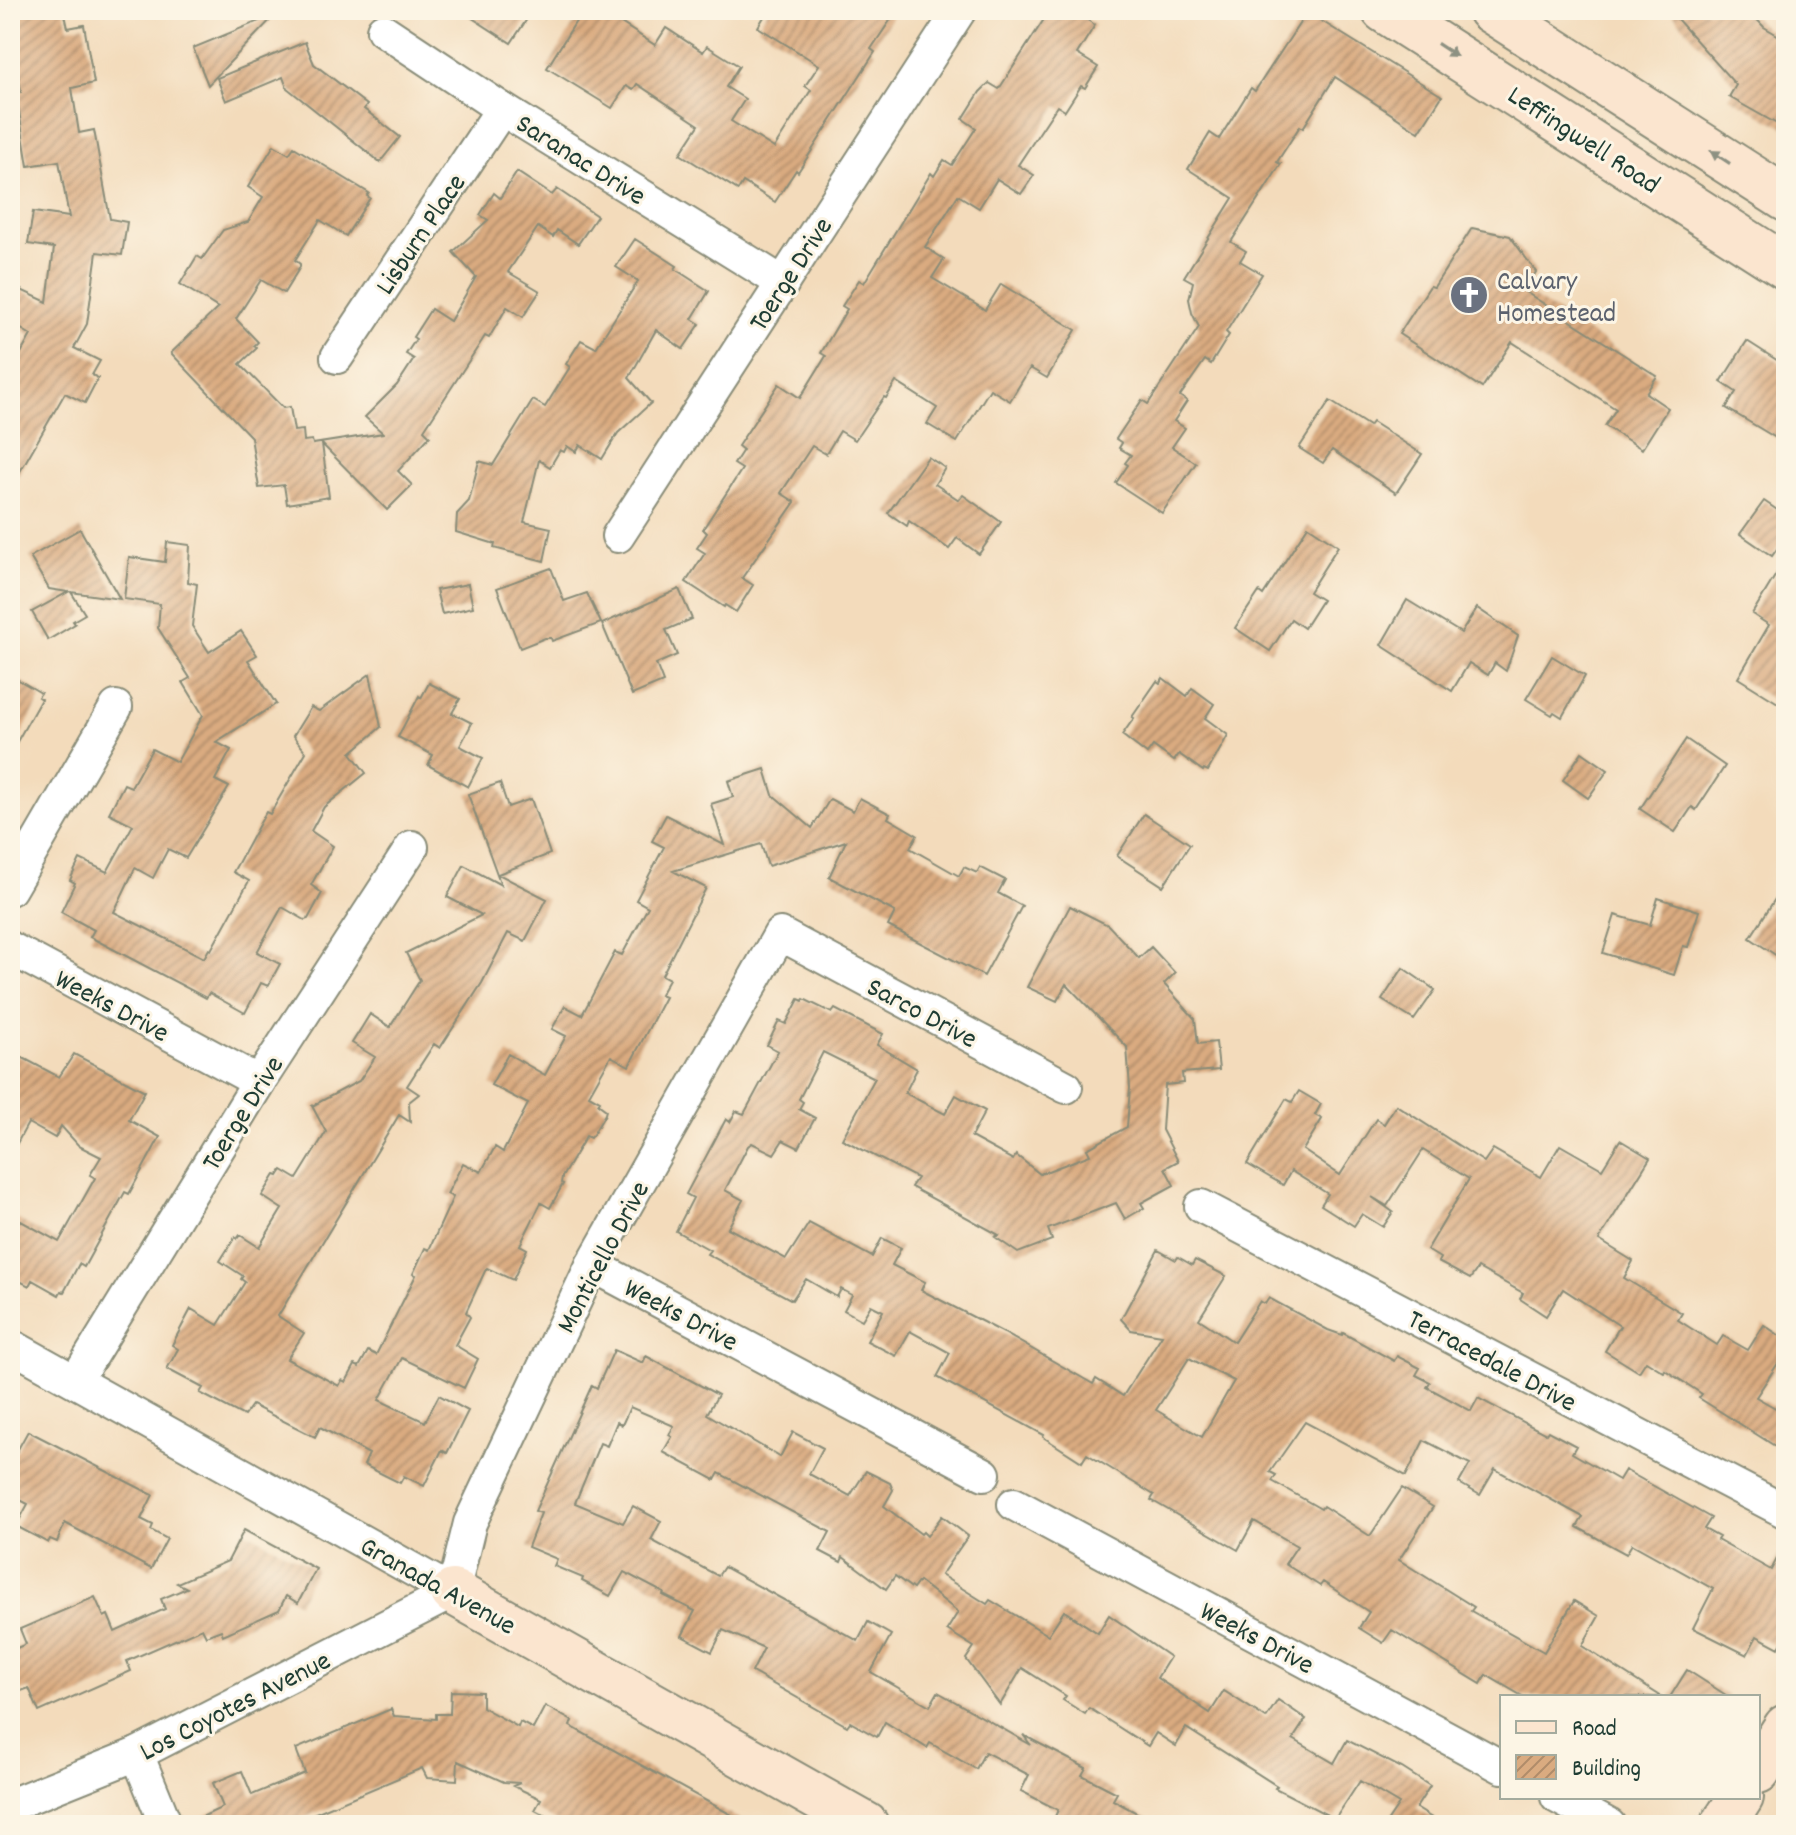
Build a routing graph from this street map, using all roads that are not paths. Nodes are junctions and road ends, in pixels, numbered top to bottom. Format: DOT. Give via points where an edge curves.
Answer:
graph roads {
  1 [pos="960,10"];
  2 [pos="1384,10"];
  3 [pos="1490,10"];
  4 [pos="383,30"];
  5 [pos="502,109"];
  6 [pos="1786,199"];
  7 [pos="1786,267"];
  8 [pos="783,283"];
  9 [pos="337,357"];
  10 [pos="618,536"];
  11 [pos="116,707"];
  12 [pos="412,847"];
  13 [pos="10,889"];
  14 [pos="780,934"];
  15 [pos="10,948"];
  16 [pos="259,1082"];
  17 [pos="1066,1087"];
  18 [pos="1201,1206"];
  19 [pos="592,1265"];
  20 [pos="10,1345"];
  21 [pos="76,1380"];
  22 [pos="984,1474"];
  23 [pos="1014,1504"];
  24 [pos="1786,1512"];
  25 [pos="453,1592"];
  26 [pos="1786,1727"];
  27 [pos="137,1754"];
  28 [pos="1500,1766"];
  29 [pos="1760,1768"];
  30 [pos="1561,1799"];
  31 [pos="1740,1799"];
  32 [pos="10,1805"];
  33 [pos="166,1825"];
  34 [pos="866,1825"];
  35 [pos="1609,1825"];
  36 [pos="1723,1825"];
  1 -- 8 [label="street, Toerge Drive"];
  2 -- 7 [label="main road, Leffingwell Road, one-way"];
  6 -- 3 [label="main road, Leffingwell Road, one-way"];
  4 -- 5 [label="street, Saranac Drive"];
  5 -- 8 [label="street, Saranac Drive"];
  5 -- 9 [label="street, Lisburn Place"];
  8 -- 10 [label="street, Toerge Drive"];
  11 -- 13 [label="street"];
  12 -- 16 [label="street, Toerge Drive"];
  14 -- 17 [label="street, Sarco Drive"];
  14 -- 19 [label="street, Monticello Drive"];
  15 -- 16 [label="street, Weeks Drive"];
  16 -- 21 [label="street, Toerge Drive"];
  18 -- 24 [label="street, Terracedale Drive"];
  19 -- 22 [label="street, Weeks Drive"];
  19 -- 25 [label="street, Monticello Drive" via="470,1523"];
  20 -- 21 [label="street, Granada Avenue"];
  21 -- 25 [label="street, Granada Avenue"];
  23 -- 28 [label="street, Weeks Drive"];
  25 -- 27 [label="street, Los Coyotes Avenue"];
  25 -- 34 [label="main road, Granada Avenue"];
  26 -- 29 [label="main road"];
  27 -- 32 [label="street, Los Coyotes Avenue"];
  27 -- 33 [label="street"];
  30 -- 35 [label="street"];
  31 -- 36 [label="main road"];
}
